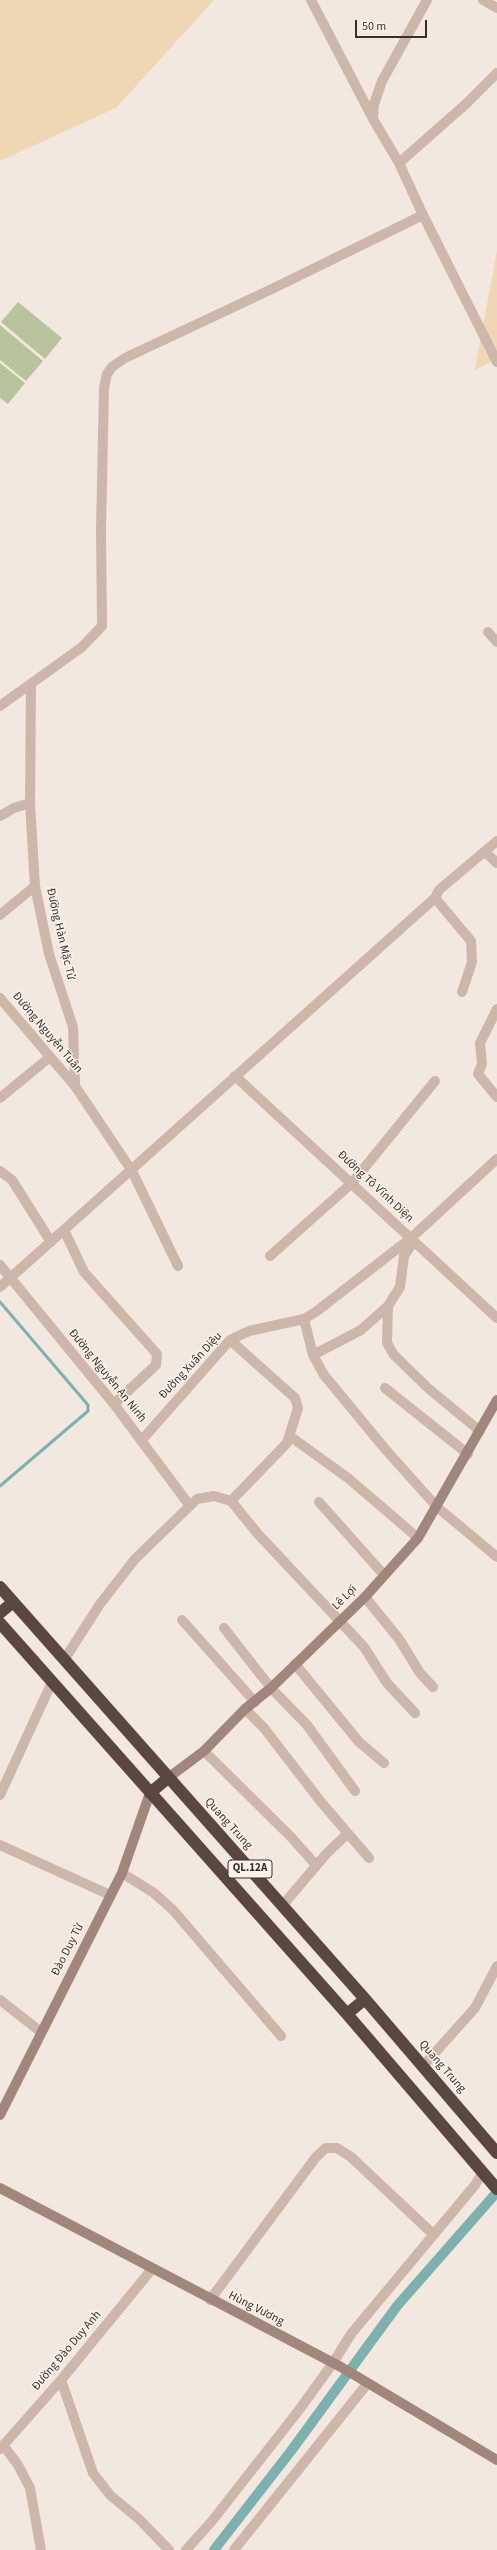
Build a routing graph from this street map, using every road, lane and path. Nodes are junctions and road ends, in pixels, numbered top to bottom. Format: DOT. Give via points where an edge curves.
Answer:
graph roads {
  1 [pos="311,0"];
  2 [pos="427,0"];
  3 [pos="483,0"];
  4 [pos="497,8"];
  5 [pos="497,72"];
  6 [pos="373,119"];
  7 [pos="399,162"];
  8 [pos="422,214"];
  9 [pos="497,362"];
  10 [pos="488,632"];
  11 [pos="497,642"];
  12 [pos="31,684"];
  13 [pos="0,706"];
  14 [pos="30,803"];
  15 [pos="1,813"];
  16 [pos="497,841"];
  17 [pos="485,852"];
  18 [pos="497,863"];
  19 [pos="35,886"];
  20 [pos="435,898"];
  21 [pos="0,915"];
  22 [pos="462,992"];
  23 [pos="0,998"];
  24 [pos="497,1009"];
  25 [pos="50,1057"];
  26 [pos="235,1076"];
  27 [pos="435,1081"];
  28 [pos="75,1086"];
  29 [pos="497,1097"];
  30 [pos="0,1098"];
  31 [pos="497,1159"];
  32 [pos="0,1171"];
  33 [pos="132,1171"];
  34 [pos="352,1183"];
  35 [pos="64,1230"];
  36 [pos="412,1240"];
  37 [pos="51,1242"];
  38 [pos="270,1256"];
  39 [pos="0,1265"];
  40 [pos="178,1266"];
  41 [pos="10,1278"];
  42 [pos="0,1287"];
  43 [pos="388,1306"];
  44 [pos="304,1318"];
  45 [pos="497,1318"];
  46 [pos="230,1340"];
  47 [pos="313,1354"];
  48 [pos="385,1388"];
  49 [pos="497,1400"];
  50 [pos="114,1404"];
  51 [pos="480,1431"];
  52 [pos="291,1437"];
  53 [pos="142,1441"];
  54 [pos="468,1454"];
  55 [pos="231,1501"];
  56 [pos="319,1502"];
  57 [pos="190,1506"];
  58 [pos="437,1507"];
  59 [pos="418,1538"];
  60 [pos="497,1558"];
  61 [pos="384,1576"];
  62 [pos="0,1587"];
  63 [pos="365,1597"];
  64 [pos="13,1602"];
  65 [pos="0,1613"];
  66 [pos="182,1620"];
  67 [pos="341,1621"];
  68 [pos="0,1623"];
  69 [pos="224,1628"];
  70 [pos="64,1660"];
  71 [pos="295,1664"];
  72 [pos="52,1682"];
  73 [pos="433,1686"];
  74 [pos="272,1688"];
  75 [pos="255,1702"];
  76 [pos="245,1709"];
  77 [pos="415,1713"];
  78 [pos="204,1751"];
  79 [pos="384,1763"];
  80 [pos="168,1778"];
  81 [pos="354,1791"];
  82 [pos="150,1793"];
  83 [pos="0,1795"];
  84 [pos="347,1834"];
  85 [pos="0,1845"];
  86 [pos="369,1858"];
  87 [pos="316,1865"];
  88 [pos="122,1873"];
  89 [pos="110,1896"];
  90 [pos="282,1906"];
  91 [pos="497,1966"];
  92 [pos="365,1999"];
  93 [pos="0,2000"];
  94 [pos="347,2014"];
  95 [pos="41,2032"];
  96 [pos="282,2036"];
  97 [pos="422,2066"];
  98 [pos="0,2115"];
  99 [pos="497,2153"];
  100 [pos="484,2173"];
  101 [pos="0,2188"];
  102 [pos="497,2188"];
  103 [pos="433,2234"];
  104 [pos="152,2269"];
  105 [pos="210,2300"];
  106 [pos="337,2365"];
  107 [pos="61,2380"];
  108 [pos="365,2382"];
  109 [pos="2,2447"];
  110 [pos="497,2460"];
  111 [pos="41,2550"];
  112 [pos="169,2550"];
  113 [pos="186,2550"];
  114 [pos="234,2550"];
  1 -- 6 [label="street"];
  2 -- 6 [label="street" via="382,81 374,104"];
  3 -- 4 [label="street"];
  5 -- 7 [label="street" via="462,108"];
  6 -- 7 [label="street"];
  7 -- 8 [label="street"];
  8 -- 9 [label="street"];
  8 -- 12 [label="street" via="274,288 125,358 112,367 107,374 104,388 102,626 82,647"];
  10 -- 11 [label="street"];
  12 -- 13 [label="street"];
  12 -- 14 [label="street, Đường Hàn Mặc Tử"];
  14 -- 15 [label="street"];
  14 -- 19 [label="street, Đường Hàn Mặc Tử"];
  16 -- 17 [label="street"];
  17 -- 18 [label="street"];
  17 -- 20 [label="street" via="439,890"];
  19 -- 21 [label="street"];
  19 -- 28 [label="street, Đường Hàn Mặc Tử" via="49,954 73,1027"];
  20 -- 22 [label="street" via="471,941 472,962"];
  20 -- 26 [label="street"];
  23 -- 25 [label="street, Đường Nguyễn Tuân"];
  24 -- 29 [label="street" via="480,1043 482,1064 478,1074"];
  25 -- 28 [label="street, Đường Nguyễn Tuân"];
  25 -- 30 [label="street"];
  26 -- 33 [label="street"];
  26 -- 34 [label="street, Đường Tô Vĩnh Diện"];
  27 -- 34 [label="street"];
  28 -- 33 [label="street"];
  31 -- 36 [label="street"];
  32 -- 37 [label="street" via="12,1180"];
  33 -- 35 [label="street"];
  33 -- 40 [label="street"];
  34 -- 36 [label="street, Đường Tô Vĩnh Diện"];
  34 -- 38 [label="street"];
  35 -- 37 [label="street"];
  35 -- 50 [label="street" via="84,1272 157,1354 156,1365"];
  36 -- 43 [label="street" via="404,1256 400,1286"];
  36 -- 44 [label="street, Đường Xuân Diệu"];
  36 -- 45 [label="street, Đường Tô Vĩnh Diện"];
  37 -- 41 [label="street"];
  39 -- 41 [label="street, Đường Nguyễn An Ninh"];
  41 -- 42 [label="street"];
  41 -- 50 [label="street, Đường Nguyễn An Ninh"];
  43 -- 47 [label="street" via="361,1330"];
  43 -- 51 [label="street" via="387,1343 394,1355 429,1389"];
  44 -- 46 [label="street, Đường Xuân Diệu" via="249,1331"];
  44 -- 47 [label="street"];
  46 -- 52 [label="street" via="295,1398 298,1408"];
  46 -- 53 [label="street, Đường Xuân Diệu"];
  47 -- 58 [label="street" via="324,1375"];
  48 -- 54 [label="street"];
  49 -- 51 [label="street, Lê Lợi"];
  50 -- 53 [label="street, Đường Nguyễn An Ninh"];
  51 -- 54 [label="street, Lê Lợi"];
  52 -- 55 [label="street"];
  52 -- 59 [label="street" via="340,1471"];
  53 -- 57 [label="street, Đường Nguyễn An Ninh"];
  54 -- 58 [label="street, Lê Lợi"];
  55 -- 57 [label="street" via="207,1496"];
  55 -- 67 [label="street" via="258,1534"];
  56 -- 61 [label="street"];
  57 -- 70 [label="street" via="120,1577"];
  58 -- 59 [label="street, Lê Lợi"];
  58 -- 60 [label="street"];
  59 -- 61 [label="street, Lê Lợi"];
  61 -- 63 [label="street, Lê Lợi"];
  62 -- 64 [label="highway, Quang Trung / QL.12A"];
  63 -- 67 [label="street, Lê Lợi"];
  63 -- 73 [label="street" via="399,1639 420,1673"];
  64 -- 65 [label="highway"];
  64 -- 70 [label="highway, Quang Trung / QL.12A"];
  66 -- 75 [label="street"];
  67 -- 71 [label="street, Lê Lợi"];
  67 -- 77 [label="street" via="364,1647 398,1698"];
  68 -- 72 [label="highway, QL.12A"];
  69 -- 74 [label="street"];
  70 -- 80 [label="highway, Quang Trung / QL.12A"];
  71 -- 74 [label="street, Lê Lợi"];
  71 -- 79 [label="street" via="359,1742"];
  72 -- 82 [label="highway, QL.12A"];
  72 -- 83 [label="street"];
  74 -- 75 [label="street, Lê Lợi"];
  74 -- 81 [label="street" via="306,1725"];
  75 -- 76 [label="street, Lê Lợi"];
  76 -- 78 [label="street, Lê Lợi"];
  76 -- 84 [label="street" via="264,1728"];
  78 -- 80 [label="street, Lê Lợi"];
  78 -- 87 [label="street"];
  80 -- 82 [label="highway"];
  80 -- 90 [label="highway, Quang Trung / QL.12A"];
  82 -- 88 [label="street, Đào Duy Từ"];
  82 -- 94 [label="highway, QL.12A"];
  84 -- 86 [label="street"];
  84 -- 87 [label="street"];
  85 -- 89 [label="street"];
  87 -- 90 [label="street"];
  88 -- 89 [label="street, Đào Duy Từ"];
  88 -- 96 [label="street" via="154,1893 173,1910"];
  89 -- 95 [label="street, Đào Duy Từ"];
  90 -- 92 [label="highway, Quang Trung / QL.12A"];
  91 -- 97 [label="street" via="475,2008"];
  92 -- 94 [label="highway"];
  92 -- 97 [label="highway, Quang Trung / QL.12A"];
  93 -- 95 [label="street"];
  94 -- 100 [label="highway, QL.12A"];
  95 -- 98 [label="street, Đào Duy Từ"];
  97 -- 99 [label="highway, Quang Trung / QL.12A"];
  100 -- 102 [label="highway, QL.12A"];
  100 -- 103 [label="street"];
  101 -- 104 [label="street, Hùng Vương"];
  103 -- 105 [label="street" via="351,2158 337,2148 326,2148 316,2157"];
  103 -- 106 [label="street" via="351,2334"];
  104 -- 105 [label="street, Hùng Vương"];
  104 -- 107 [label="street, Đường Đào Duy Anh"];
  105 -- 106 [label="street, Hùng Vương"];
  106 -- 108 [label="street, Hùng Vương"];
  106 -- 113 [label="street"];
  107 -- 109 [label="street, Đường Đào Duy Anh"];
  107 -- 112 [label="street" via="93,2473 110,2495 140,2520"];
  108 -- 110 [label="street, Hùng Vương"];
  108 -- 114 [label="street"];
  109 -- 111 [label="street" via="18,2465 30,2488"];
}
